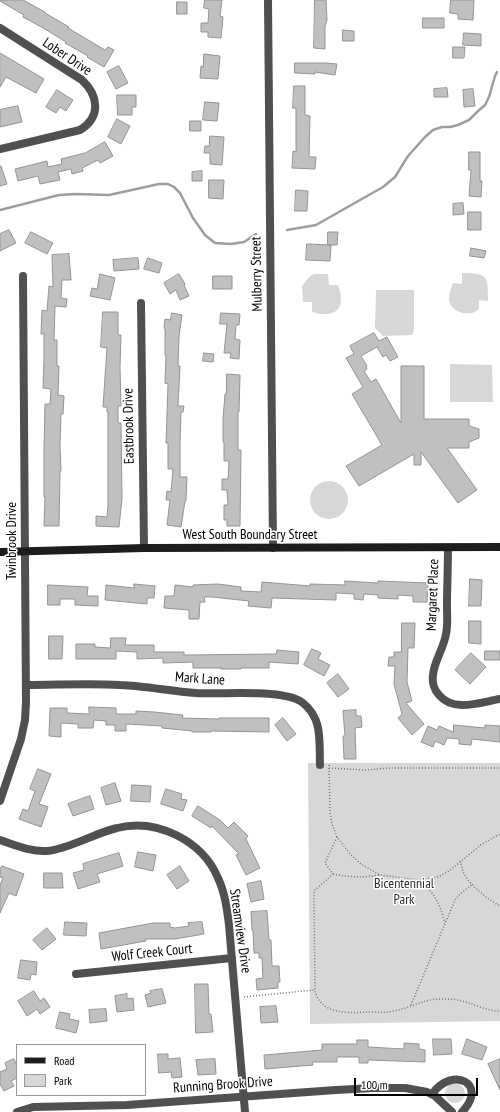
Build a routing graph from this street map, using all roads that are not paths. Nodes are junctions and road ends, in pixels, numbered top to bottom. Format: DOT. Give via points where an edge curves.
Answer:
graph roads {
  1 [pos="268,0"];
  2 [pos="0,28"];
  3 [pos="0,150"];
  4 [pos="23,276"];
  5 [pos="141,303"];
  6 [pos="500,547"];
  7 [pos="144,548"];
  8 [pos="272,548"];
  9 [pos="448,548"];
  10 [pos="0,552"];
  11 [pos="25,552"];
  12 [pos="26,685"];
  13 [pos="500,699"];
  14 [pos="320,765"];
  15 [pos="0,801"];
  16 [pos="0,840"];
  17 [pos="232,958"];
  18 [pos="76,974"];
  19 [pos="432,1094"];
  20 [pos="244,1096"];
  21 [pos="127,1108"];
  22 [pos="17,1112"];
  23 [pos="245,1112"];
  24 [pos="452,1112"];
  25 [pos="462,1112"];
  1 -- 8 [label="street, Mulberry Street"];
  2 -- 3 [label="street, Lober Drive" via="82,80 92,92 96,104 93,116 86,127 80,130"];
  4 -- 11 [label="street, Twinbrook Drive"];
  5 -- 7 [label="street, Eastbrook Drive"];
  6 -- 9 [label="street, West South Boundary Street"];
  7 -- 8 [label="street, West South Boundary Street"];
  7 -- 11 [label="street, West South Boundary Street"];
  8 -- 9 [label="street, West South Boundary Street"];
  9 -- 13 [label="street, Margaret Place" via="447,633 433,674 435,688 443,699 456,705"];
  10 -- 11 [label="street, West South Boundary Street"];
  11 -- 12 [label="street, Twinbrook Drive"];
  12 -- 14 [label="street, Mark Lane" via="120,685 196,693 291,696 310,708 317,720"];
  12 -- 15 [label="street, Twinbrook Drive" via="21,739"];
  16 -- 17 [label="street, Streamview Drive" via="26,849 48,851 129,826 153,827 176,835 205,855 218,877 225,900"];
  17 -- 18 [label="street, Wolf Creek Court"];
  17 -- 20 [label="street, Streamview Drive"];
  19 -- 20 [label="street, Running Brook Drive" via="417,1089 373,1088"];
  19 -- 24 [label="street, Running Brook Drive"];
  19 -- 25 [label="street" via="437,1087 451,1080 465,1081 470,1085 472,1097"];
  20 -- 21 [label="street, Running Brook Drive"];
  20 -- 23 [label="street, Streamview Drive"];
  21 -- 22 [label="street, Running Brook Drive" via="32,1107"];
}
